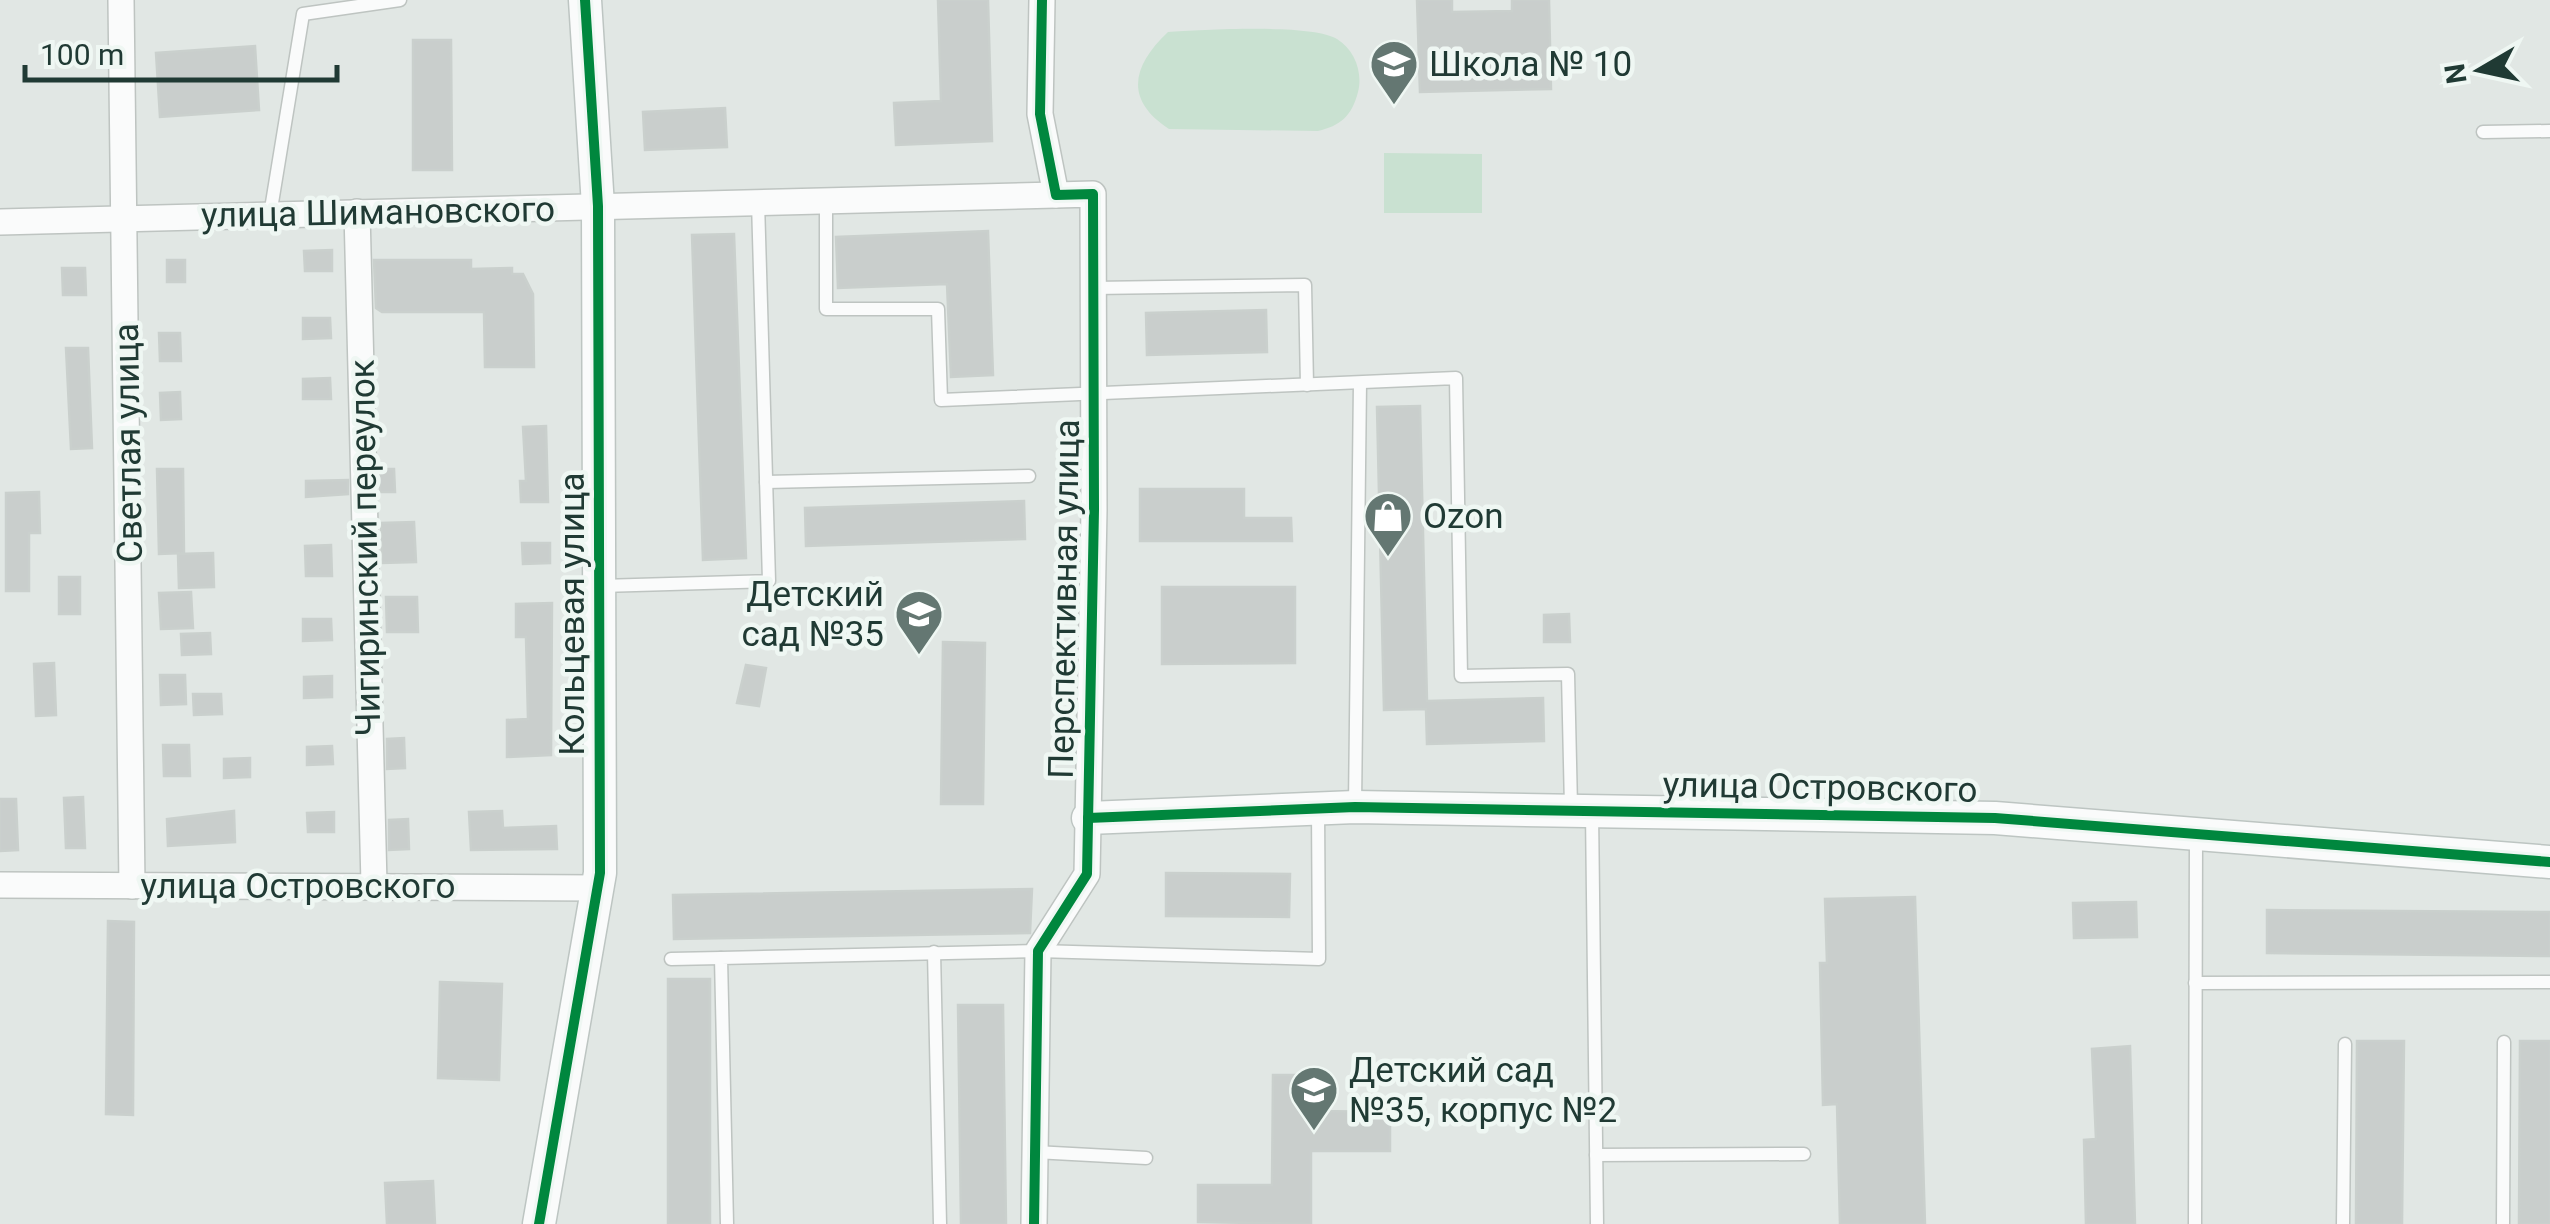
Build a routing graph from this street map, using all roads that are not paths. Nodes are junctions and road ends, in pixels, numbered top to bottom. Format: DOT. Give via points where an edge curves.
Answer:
graph roads {
  1 [pos="121,0"];
  2 [pos="400,0"];
  3 [pos="585,0"];
  4 [pos="1042,0"];
  5 [pos="2550,131"];
  6 [pos="2483,132"];
  7 [pos="1056,194"];
  8 [pos="826,200"];
  9 [pos="758,202"];
  10 [pos="598,206"];
  11 [pos="357,212"];
  12 [pos="270,215"];
  13 [pos="126,218"];
  14 [pos="0,222"];
  15 [pos="1093,288"];
  16 [pos="1360,383"];
  17 [pos="1307,385"];
  18 [pos="1094,395"];
  19 [pos="1029,476"];
  20 [pos="766,482"];
  21 [pos="600,586"];
  22 [pos="1318,807"];
  23 [pos="1356,807"];
  24 [pos="1581,810"];
  25 [pos="1088,818"];
  26 [pos="2196,834"];
  27 [pos="2550,862"];
  28 [pos="374,884"];
  29 [pos="0,886"];
  30 [pos="132,886"];
  31 [pos="597,888"];
  32 [pos="1038,951"];
  33 [pos="934,952"];
  34 [pos="722,958"];
  35 [pos="671,959"];
  36 [pos="2550,982"];
  37 [pos="2195,983"];
  38 [pos="2504,1042"];
  39 [pos="2345,1044"];
  40 [pos="1035,1152"];
  41 [pos="1804,1154"];
  42 [pos="1596,1155"];
  43 [pos="1146,1158"];
  44 [pos="539,1224"];
  45 [pos="727,1224"];
  46 [pos="940,1224"];
  47 [pos="1034,1224"];
  48 [pos="1597,1224"];
  49 [pos="2195,1224"];
  50 [pos="2344,1224"];
  51 [pos="2503,1224"];
  1 -- 13 [label="street, Светлая улица"];
  2 -- 12 [label="lane" via="303,14"];
  3 -- 10 [label="street, Кольцевая улица"];
  4 -- 7 [label="street" via="1040,114"];
  5 -- 6 [label="lane"];
  7 -- 8 [label="street, улица Шимановского"];
  7 -- 15 [label="street, Перспективная улица" via="1093,194"];
  8 -- 9 [label="street, улица Шимановского"];
  8 -- 18 [label="lane" via="826,309 938,309 941,400"];
  9 -- 10 [label="street, улица Шимановского"];
  9 -- 20 [label="lane"];
  10 -- 11 [label="street, улица Шимановского"];
  10 -- 21 [label="street, Кольцевая улица"];
  11 -- 12 [label="street, улица Шимановского"];
  11 -- 28 [label="street, Чигиринский переулок"];
  12 -- 13 [label="street, улица Шимановского"];
  13 -- 14 [label="street, улица Шимановского"];
  13 -- 30 [label="street, Светлая улица"];
  15 -- 17 [label="lane" via="1305,285"];
  15 -- 18 [label="street, Перспективная улица"];
  16 -- 17 [label="lane"];
  16 -- 23 [label="lane"];
  16 -- 24 [label="lane" via="1456,378 1462,676 1568,674"];
  17 -- 18 [label="lane"];
  18 -- 25 [label="street, Перспективная улица"];
  19 -- 20 [label="lane"];
  20 -- 21 [label="lane" via="769,581"];
  21 -- 31 [label="street, Кольцевая улица"];
  22 -- 23 [label="street, улица Островского"];
  22 -- 25 [label="street, улица Островского"];
  22 -- 32 [label="lane" via="1319,959"];
  23 -- 24 [label="street, улица Островского"];
  24 -- 26 [label="street, улица Островского" via="1995,818"];
  24 -- 42 [label="lane"];
  25 -- 32 [label="street, Перспективная улица" via="1087,874"];
  26 -- 27 [label="street, улица Островского"];
  26 -- 37 [label="lane"];
  28 -- 30 [label="street, улица Островского"];
  28 -- 31 [label="street, улица Островского"];
  29 -- 30 [label="street, улица Островского"];
  31 -- 44 [label="street, Кольцевая улица"];
  32 -- 33 [label="lane"];
  32 -- 40 [label="street"];
  33 -- 34 [label="lane"];
  33 -- 46 [label="lane"];
  34 -- 35 [label="lane"];
  34 -- 45 [label="lane"];
  36 -- 37 [label="lane"];
  37 -- 49 [label="lane"];
  38 -- 51 [label="lane"];
  39 -- 50 [label="lane"];
  40 -- 43 [label="lane"];
  40 -- 47 [label="street"];
  41 -- 42 [label="lane"];
  42 -- 48 [label="lane"];
}
